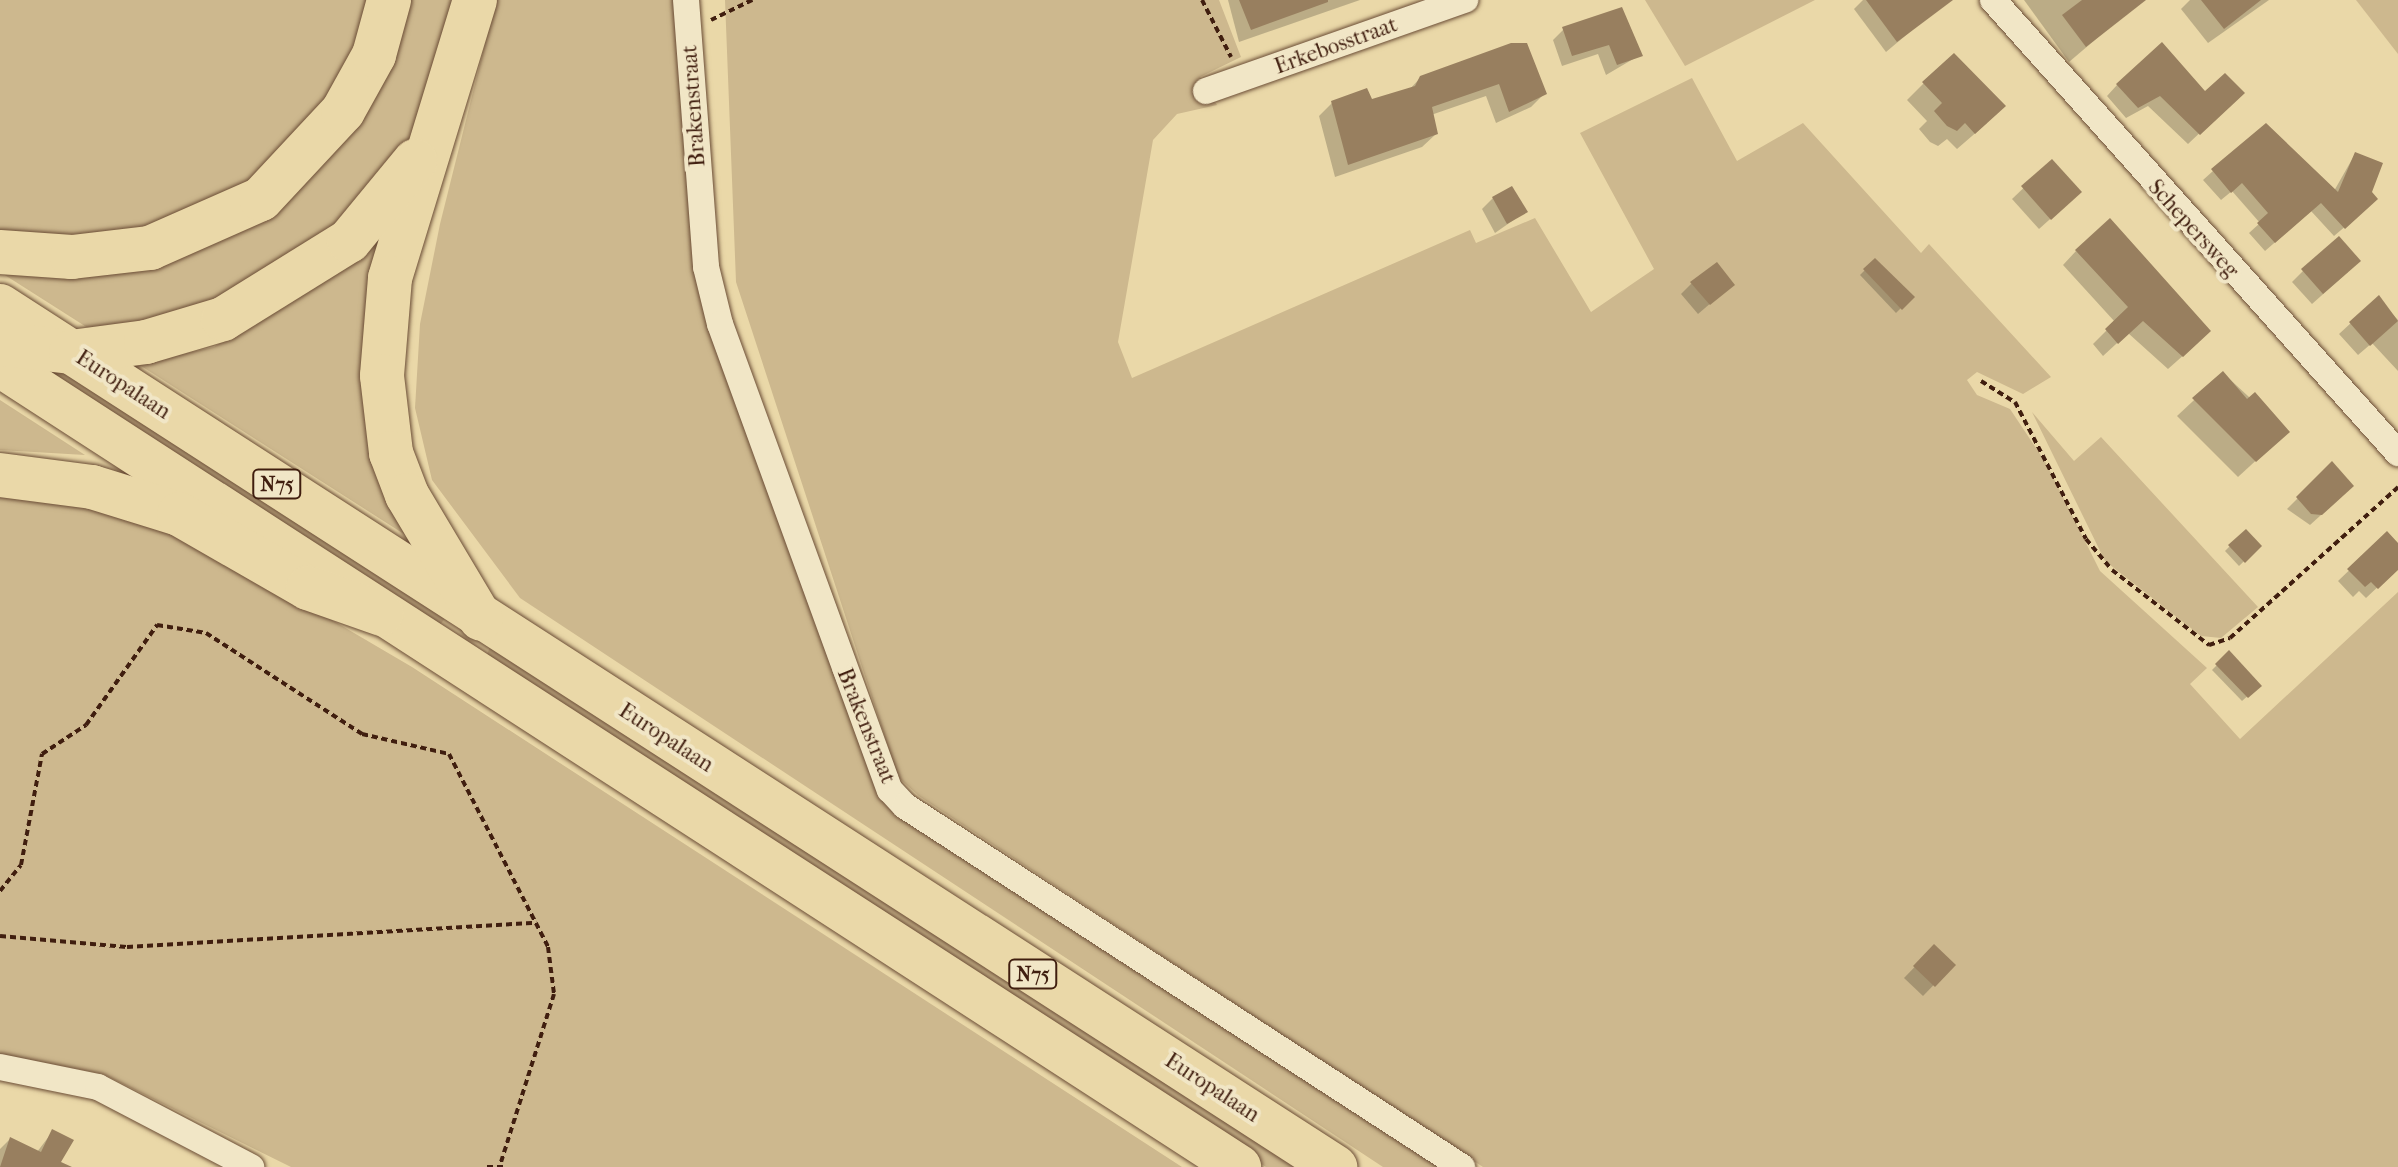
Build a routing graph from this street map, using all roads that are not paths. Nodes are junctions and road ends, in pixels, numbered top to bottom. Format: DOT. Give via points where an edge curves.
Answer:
graph roads {
  1 [pos="389,0"];
  2 [pos="475,0"];
  3 [pos="1465,0"];
  4 [pos="1993,0"];
  5 [pos="687,11"];
  6 [pos="1206,91"];
  7 [pos="435,133"];
  8 [pos="0,252"];
  9 [pos="0,306"];
  10 [pos="0,344"];
  11 [pos="71,352"];
  12 [pos="0,365"];
  13 [pos="2398,453"];
  14 [pos="0,475"];
  15 [pos="382,614"];
  16 [pos="481,619"];
  17 [pos="0,1067"];
  18 [pos="251,1167"];
  19 [pos="1239,1167"];
  20 [pos="1335,1167"];
  21 [pos="1462,1167"];
  1 -- 8 [label="highway" via="374,55 343,111 261,199 150,248 72,257"];
  2 -- 7 [label="highway"];
  3 -- 6 [label="street, Erkebosstraat"];
  4 -- 13 [label="street, Schepersweg"];
  5 -- 21 [label="street, Brakenstraat" via="706,267 720,324 890,790 905,806"];
  7 -- 11 [label="highway" via="377,211 299,278 183,332"];
  7 -- 16 [label="highway" via="390,278 383,415 407,495"];
  9 -- 11 [label="highway, Europalaan / N75"];
  10 -- 11 [label="highway"];
  11 -- 16 [label="highway, Europalaan / N75"];
  12 -- 15 [label="highway, N75"];
  14 -- 15 [label="highway" via="92,487 179,514 308,588"];
  15 -- 19 [label="highway, N75"];
  16 -- 20 [label="highway, Europalaan / N75"];
  17 -- 18 [label="street" via="98,1087"];
}
